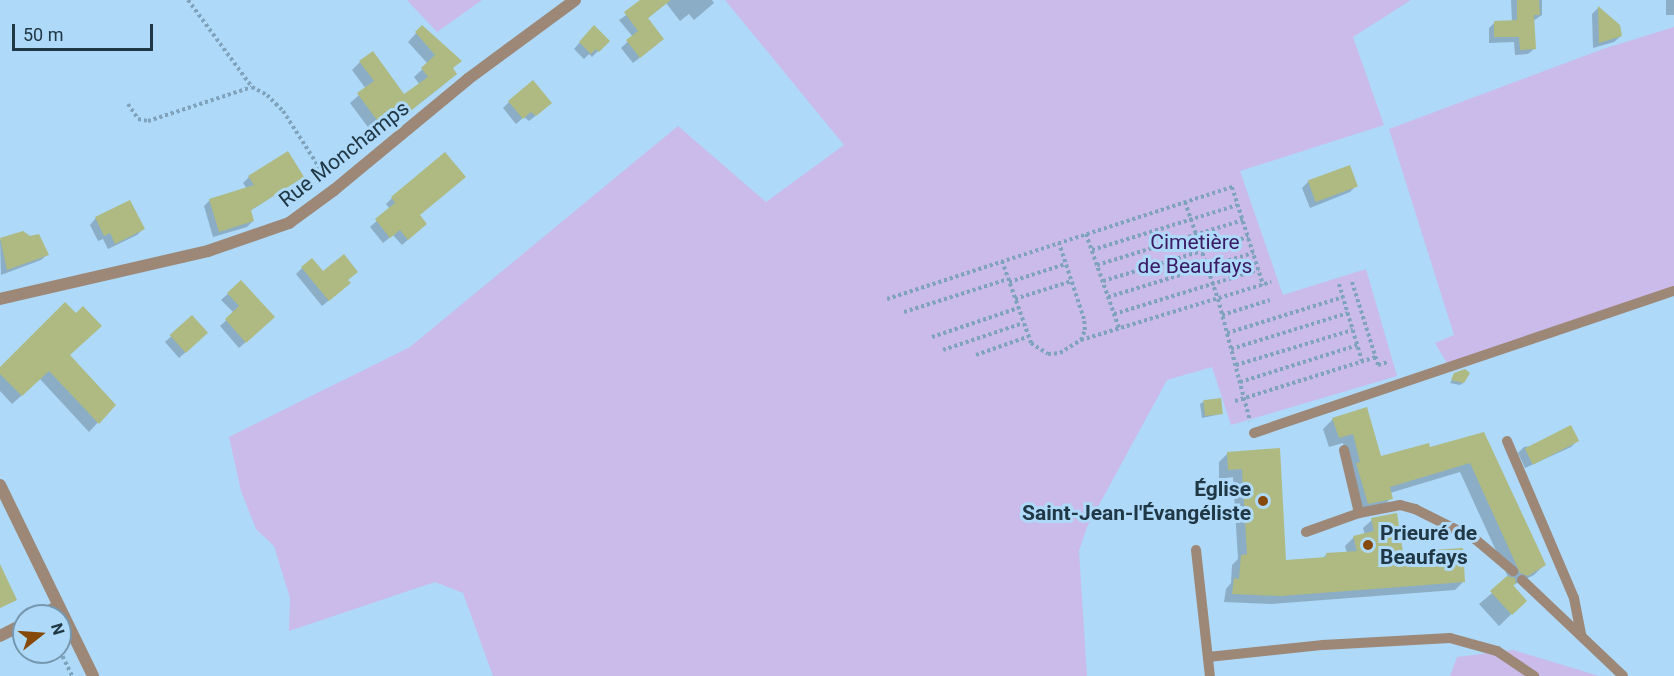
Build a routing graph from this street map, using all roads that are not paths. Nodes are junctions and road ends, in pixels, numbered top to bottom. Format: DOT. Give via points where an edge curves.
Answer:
graph roads {
  1 [pos="574,0"];
  2 [pos="1674,291"];
  3 [pos="0,299"];
  4 [pos="1254,433"];
  5 [pos="1507,441"];
  6 [pos="1344,450"];
  7 [pos="0,485"];
  8 [pos="1359,513"];
  9 [pos="1306,532"];
  10 [pos="1196,550"];
  11 [pos="1513,571"];
  12 [pos="1522,580"];
  13 [pos="58,604"];
  14 [pos="72,633"];
  15 [pos="1581,634"];
  16 [pos="1208,657"];
  17 [pos="93,676"];
  18 [pos="1210,676"];
  19 [pos="1534,676"];
  20 [pos="1623,676"];
  1 -- 3 [label="street, Rue Monchamps" via="468,79 289,223 207,251"];
  2 -- 4 [label="lane"];
  5 -- 15 [label="lane" via="1574,598"];
  6 -- 8 [label="lane"];
  7 -- 13 [label="street"];
  8 -- 9 [label="lane"];
  8 -- 11 [label="lane" via="1400,505 1415,509 1475,539"];
  10 -- 16 [label="lane"];
  12 -- 15 [label="lane"];
  14 -- 17 [label="street"];
  15 -- 20 [label="lane"];
  16 -- 18 [label="lane"];
  16 -- 19 [label="lane" via="1450,638 1497,651"];
}
